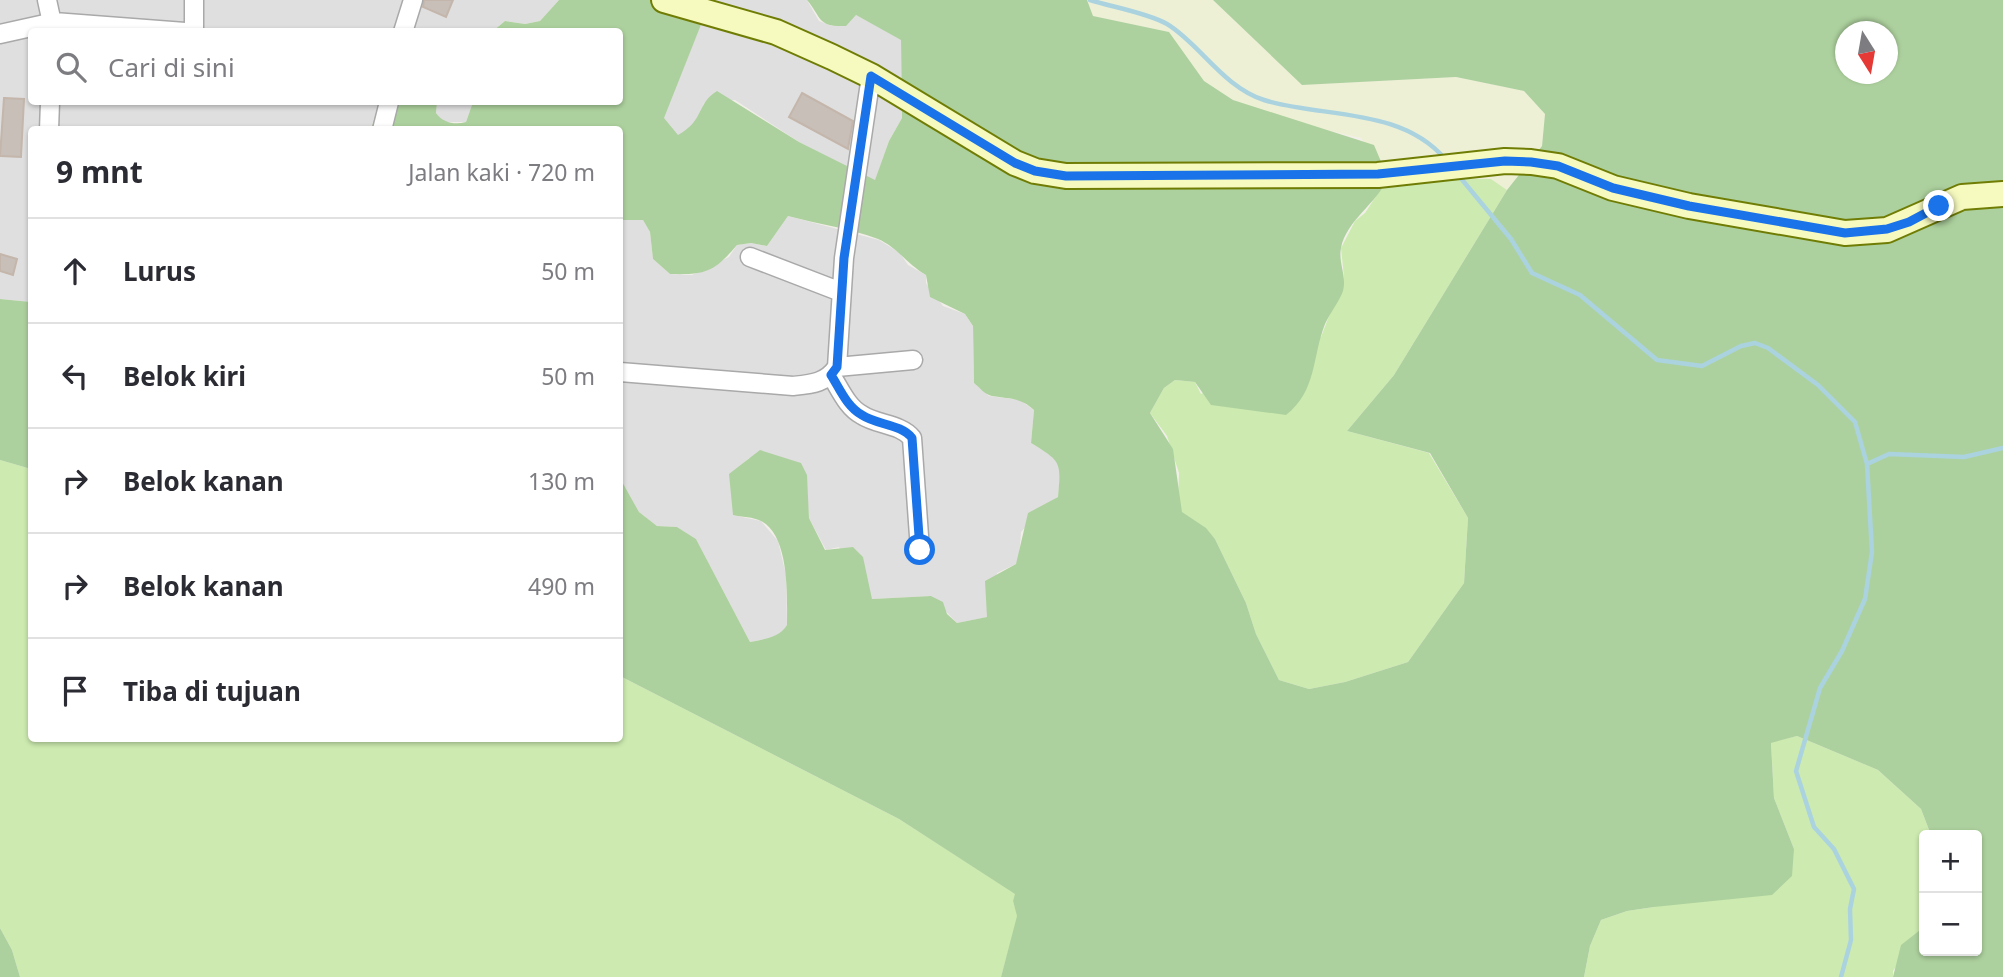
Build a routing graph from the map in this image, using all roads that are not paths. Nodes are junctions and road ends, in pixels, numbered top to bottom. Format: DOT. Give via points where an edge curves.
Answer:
graph roads {
  1 [pos="47,0"];
  2 [pos="194,0"];
  3 [pos="413,0"];
  4 [pos="664,0"];
  5 [pos="54,27"];
  6 [pos="80,28"];
  7 [pos="194,28"];
  8 [pos="404,28"];
  9 [pos="28,30"];
  10 [pos="0,34"];
  11 [pos="871,76"];
  12 [pos="50,105"];
  13 [pos="388,105"];
  14 [pos="49,126"];
  15 [pos="383,126"];
  16 [pos="2003,194"];
  17 [pos="750,257"];
  18 [pos="841,292"];
  19 [pos="913,360"];
  20 [pos="834,371"];
  21 [pos="623,372"];
  22 [pos="920,550"];
  1 -- 5 [label="street"];
  2 -- 7 [label="street"];
  3 -- 8 [label="street"];
  4 -- 11 [label="street" via="776,32"];
  5 -- 6 [label="street"];
  9 -- 10 [label="street"];
  11 -- 16 [label="street" via="990,150 1035,171 1066,176 1378,174 1505,161 1558,166 1613,188 1689,206 1845,233 1887,229 1962,197"];
  11 -- 18 [label="street"];
  12 -- 14 [label="street"];
  13 -- 15 [label="street"];
  17 -- 18 [label="street"];
  18 -- 20 [label="street"];
  19 -- 20 [label="street"];
  20 -- 21 [label="street" via="812,384 793,386"];
  20 -- 22 [label="street" via="853,410 912,438"];
}
